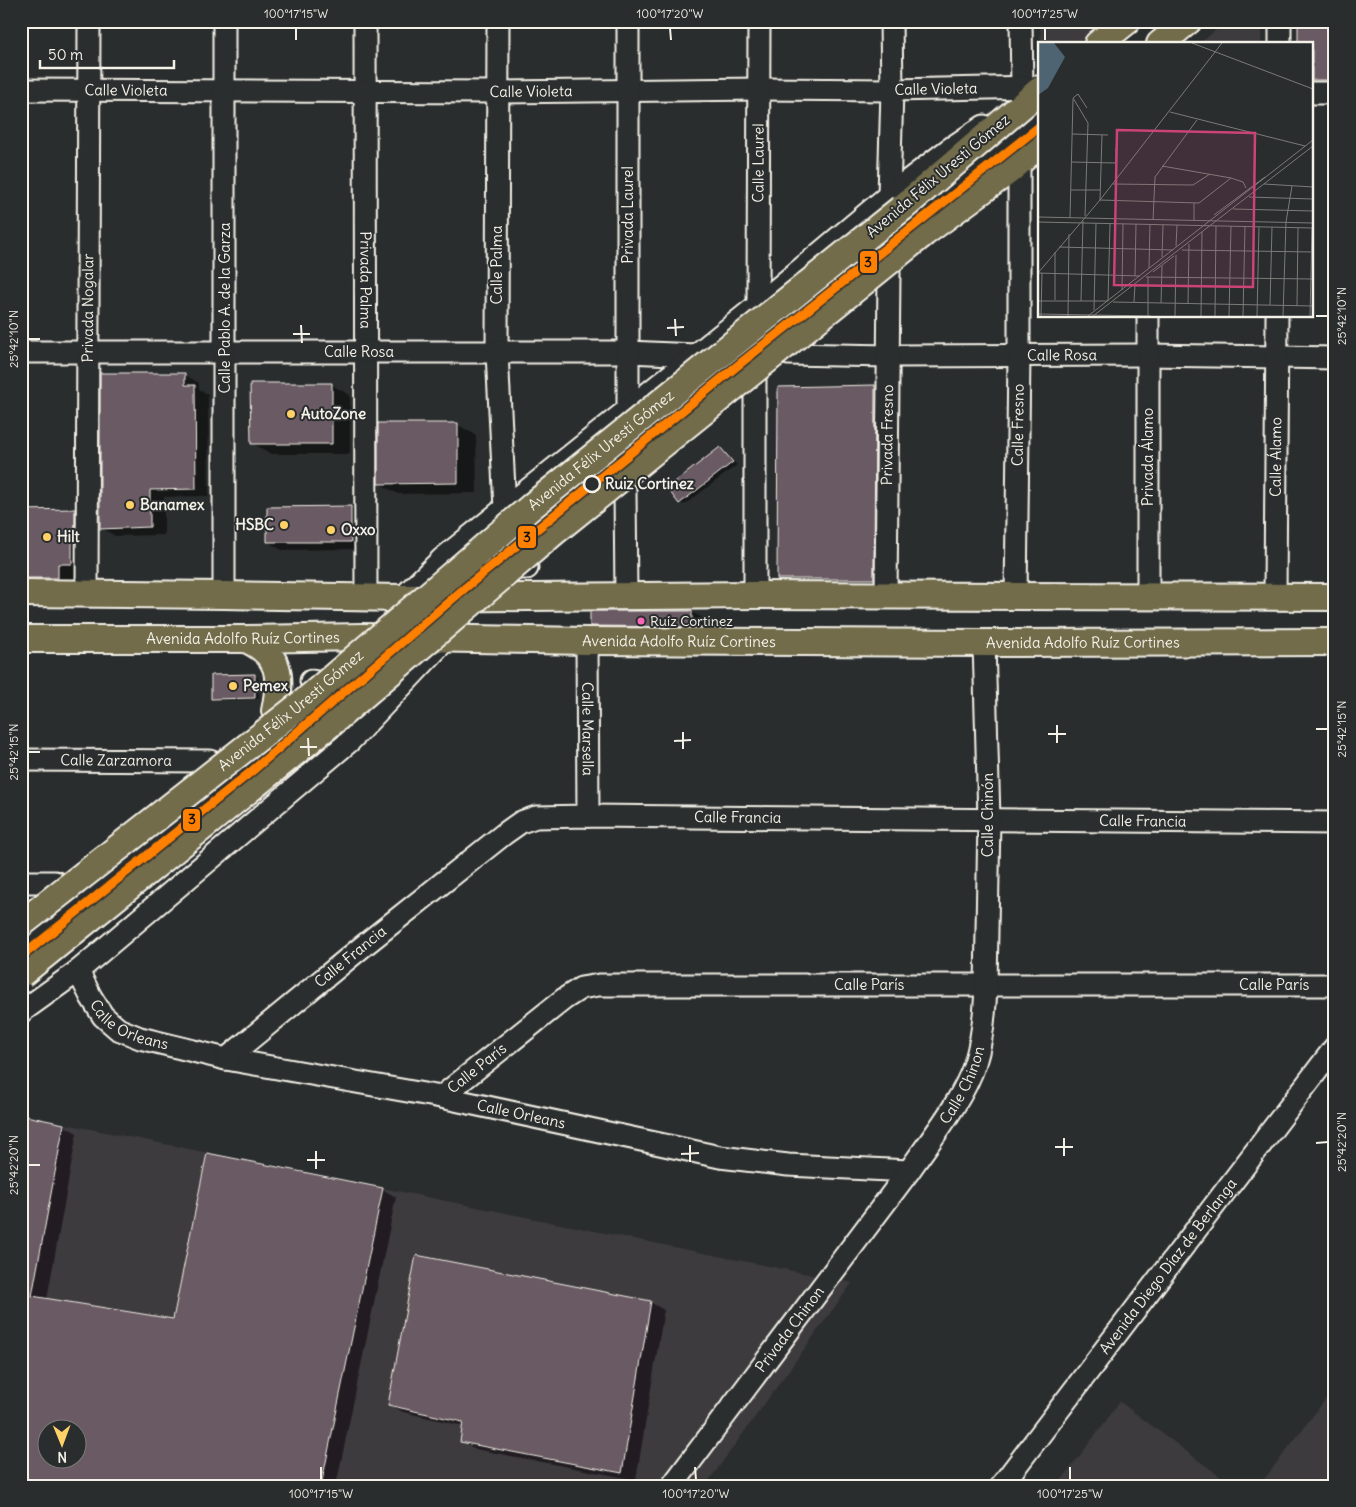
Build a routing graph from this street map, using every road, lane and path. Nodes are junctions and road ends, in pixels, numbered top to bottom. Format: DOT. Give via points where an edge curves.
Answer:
graph roads {
  1 [pos="89,21"];
  2 [pos="224,21"];
  3 [pos="365,21"];
  4 [pos="498,21"];
  5 [pos="628,21"];
  6 [pos="759,21"];
  7 [pos="891,21"];
  8 [pos="1021,21"];
  9 [pos="1126,21"];
  10 [pos="1188,21"];
  11 [pos="1280,21"];
  12 [pos="1100,42"];
  13 [pos="1162,42"];
  14 [pos="1280,42"];
  15 [pos="1034,88"];
  16 [pos="760,89"];
  17 [pos="21,90"];
  18 [pos="89,90"];
  19 [pos="224,90"];
  20 [pos="892,90"];
  21 [pos="629,91"];
  22 [pos="365,92"];
  23 [pos="499,92"];
  24 [pos="1314,93"];
  25 [pos="1335,93"];
  26 [pos="1038,146"];
  27 [pos="1015,166"];
  28 [pos="896,202"];
  29 [pos="889,273"];
  30 [pos="758,305"];
  31 [pos="1148,318"];
  32 [pos="1277,318"];
  33 [pos="21,352"];
  34 [pos="88,352"];
  35 [pos="365,352"];
  36 [pos="628,352"];
  37 [pos="225,353"];
  38 [pos="496,353"];
  39 [pos="788,354"];
  40 [pos="695,355"];
  41 [pos="1019,355"];
  42 [pos="1148,355"];
  43 [pos="888,356"];
  44 [pos="1276,358"];
  45 [pos="1335,358"];
  46 [pos="755,380"];
  47 [pos="628,410"];
  48 [pos="625,490"];
  49 [pos="505,508"];
  50 [pos="530,568"];
  51 [pos="21,594"];
  52 [pos="87,594"];
  53 [pos="224,594"];
  54 [pos="755,595"];
  55 [pos="626,596"];
  56 [pos="886,596"];
  57 [pos="1335,596"];
  58 [pos="366,597"];
  59 [pos="493,597"];
  60 [pos="1016,597"];
  61 [pos="1148,597"];
  62 [pos="1275,597"];
  63 [pos="402,598"];
  64 [pos="362,637"];
  65 [pos="446,638"];
  66 [pos="21,639"];
  67 [pos="246,639"];
  68 [pos="587,641"];
  69 [pos="1335,642"];
  70 [pos="984,643"];
  71 [pos="310,681"];
  72 [pos="275,710"];
  73 [pos="350,741"];
  74 [pos="21,760"];
  75 [pos="210,761"];
  76 [pos="588,816"];
  77 [pos="989,819"];
  78 [pos="1335,823"];
  79 [pos="21,882"];
  80 [pos="55,882"];
  81 [pos="21,909"];
  82 [pos="21,924"];
  83 [pos="78,971"];
  84 [pos="21,974"];
  85 [pos="1335,985"];
  86 [pos="986,986"];
  87 [pos="21,1012"];
  88 [pos="1335,1047"];
  89 [pos="226,1059"];
  90 [pos="441,1097"];
  91 [pos="908,1172"];
  92 [pos="672,1486"];
  93 [pos="1001,1486"];
  1 -- 18 [label="street, Privada Nogalar"];
  2 -- 19 [label="street, Calle Pablo A. de la Garza"];
  3 -- 22 [label="street, Privada Palma"];
  4 -- 23 [label="street, Calle Palma"];
  5 -- 21 [label="street, Privada Laurel"];
  6 -- 16 [label="street, Calle Laurel"];
  7 -- 20 [label="street"];
  8 -- 15 [label="street"];
  9 -- 12 [label="main road"];
  10 -- 13 [label="main road"];
  11 -- 14 [label="street"];
  15 -- 20 [label="street, Calle Violeta"];
  15 -- 28 [label="main road, Avenida Félix Uresti Gómez" via="1007,117"];
  16 -- 20 [label="street, Calle Violeta"];
  16 -- 21 [label="street, Calle Violeta"];
  16 -- 30 [label="street, Calle Laurel"];
  17 -- 18 [label="street, Calle Violeta"];
  18 -- 19 [label="street, Calle Violeta"];
  18 -- 34 [label="street, Privada Nogalar"];
  19 -- 22 [label="street, Calle Violeta"];
  19 -- 37 [label="street, Calle Pablo A. de la Garza"];
  20 -- 28 [label="street"];
  21 -- 23 [label="street, Calle Violeta"];
  21 -- 36 [label="street, Privada Laurel"];
  22 -- 23 [label="street, Calle Violeta"];
  22 -- 35 [label="street, Privada Palma"];
  23 -- 38 [label="street, Calle Palma"];
  24 -- 25 [label="street"];
  26 -- 27 [label="main road"];
  27 -- 29 [label="street" via="990,199"];
  27 -- 41 [label="street, Calle Fresno"];
  27 -- 84 [label="main road, bridge" via="924,233 554,532 330,724"];
  28 -- 30 [label="street"];
  28 -- 82 [label="main road, Avenida Félix Uresti Gómez, bridge" via="532,506 304,702"];
  29 -- 39 [label="street"];
  29 -- 43 [label="street, Privada Fresno"];
  30 -- 40 [label="street"];
  31 -- 42 [label="street, Privada Álamo"];
  32 -- 44 [label="street, Calle Álamo"];
  33 -- 34 [label="street, Calle Rosa"];
  34 -- 37 [label="street, Calle Rosa"];
  34 -- 52 [label="street, Privada Nogalar"];
  35 -- 37 [label="street, Calle Rosa"];
  35 -- 38 [label="street, Calle Rosa"];
  35 -- 58 [label="street, Privada Palma"];
  36 -- 38 [label="street, Calle Rosa"];
  36 -- 40 [label="street, Calle Rosa"];
  36 -- 47 [label="street, Privada Laurel"];
  37 -- 53 [label="street, Calle Pablo A. de la Garza"];
  38 -- 49 [label="street, Calle Palma"];
  39 -- 43 [label="street, Calle Rosa"];
  39 -- 46 [label="street"];
  40 -- 47 [label="street"];
  41 -- 42 [label="street, Calle Rosa"];
  41 -- 43 [label="street, Calle Rosa"];
  41 -- 60 [label="street, Calle Fresno"];
  42 -- 44 [label="street, Calle Rosa"];
  42 -- 61 [label="street, Privada Álamo"];
  43 -- 56 [label="street, Privada Fresno"];
  44 -- 45 [label="street, Calle Rosa"];
  44 -- 62 [label="street, Calle Álamo"];
  46 -- 48 [label="street"];
  46 -- 54 [label="street"];
  47 -- 49 [label="street"];
  48 -- 50 [label="street"];
  48 -- 55 [label="street"];
  49 -- 50 [label="street, Calle Palma" via="500,535 502,559 514,568"];
  49 -- 63 [label="street" via="442,559"];
  50 -- 59 [label="street"];
  51 -- 52 [label="main road"];
  52 -- 53 [label="main road"];
  53 -- 58 [label="main road"];
  54 -- 55 [label="main road"];
  54 -- 56 [label="main road"];
  55 -- 59 [label="main road"];
  56 -- 60 [label="main road"];
  57 -- 62 [label="main road"];
  58 -- 63 [label="main road"];
  59 -- 63 [label="main road"];
  59 -- 65 [label="street"];
  60 -- 61 [label="main road"];
  61 -- 62 [label="main road"];
  63 -- 64 [label="street"];
  64 -- 65 [label="main road, Avenida Adolfo Ruíz Cortines"];
  64 -- 67 [label="main road, Avenida Adolfo Ruíz Cortines"];
  64 -- 71 [label="street"];
  65 -- 68 [label="main road, Avenida Adolfo Ruíz Cortines"];
  65 -- 73 [label="street"];
  66 -- 67 [label="main road, Avenida Adolfo Ruíz Cortines"];
  67 -- 72 [label="main road" via="266,652 278,672 280,684"];
  68 -- 70 [label="main road, Avenida Adolfo Ruíz Cortines"];
  68 -- 76 [label="street, Calle Marsella"];
  69 -- 70 [label="main road, Avenida Adolfo Ruíz Cortines"];
  70 -- 77 [label="street, Calle Chinón"];
  71 -- 72 [label="street"];
  71 -- 73 [label="street" via="333,687 350,705 353,723"];
  72 -- 75 [label="street"];
  73 -- 83 [label="street"];
  74 -- 75 [label="street, Calle Zarzamora"];
  75 -- 80 [label="street"];
  76 -- 77 [label="street, Calle Francia"];
  76 -- 89 [label="street, Calle Francia" via="536,817 521,822"];
  77 -- 78 [label="street, Calle Francia"];
  77 -- 86 [label="street, Calle Chinón"];
  79 -- 80 [label="street"];
  80 -- 81 [label="street"];
  83 -- 87 [label="street"];
  83 -- 89 [label="street, Calle Orleans" via="103,1016 118,1029 140,1038"];
  85 -- 86 [label="street, Calle París"];
  86 -- 90 [label="street, Calle París" via="590,986 564,999"];
  86 -- 91 [label="street, Calle Chinon" via="975,1063 965,1086"];
  88 -- 93 [label="street, Avenida Diego Díaz de Berlanga"];
  89 -- 90 [label="street, Calle Orleans"];
  90 -- 91 [label="street, Calle Orleans" via="720,1157 788,1165"];
  91 -- 92 [label="street, Privada Chinon"];
}
